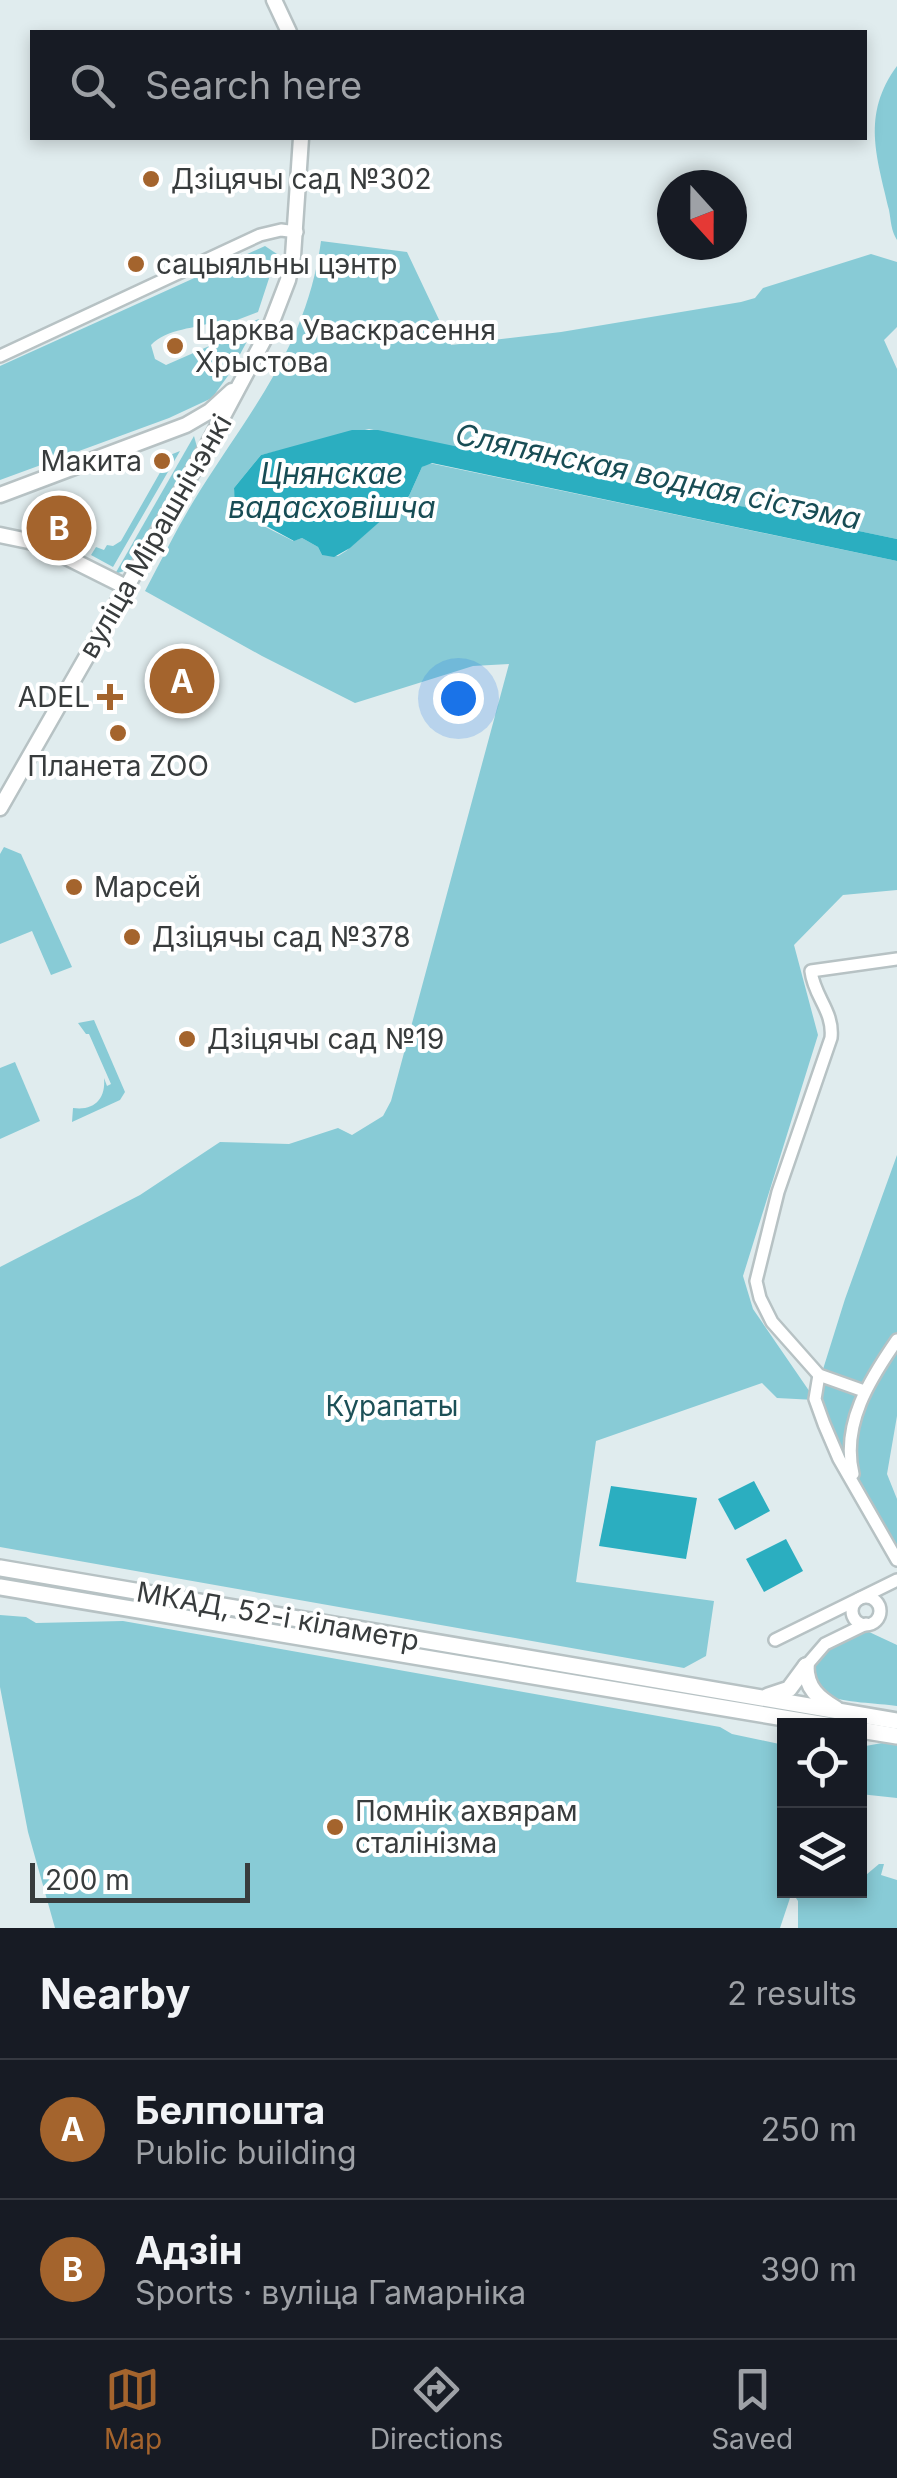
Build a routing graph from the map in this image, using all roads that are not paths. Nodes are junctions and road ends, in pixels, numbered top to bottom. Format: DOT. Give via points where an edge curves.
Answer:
graph roads {
  1 [pos="274,0"];
  2 [pos="288,30"];
  3 [pos="302,140"];
  4 [pos="297,232"];
  5 [pos="0,356"];
  6 [pos="242,380"];
  7 [pos="186,425"];
  8 [pos="204,450"];
  9 [pos="0,495"];
  10 [pos="0,535"];
  11 [pos="126,587"];
  12 [pos="0,808"];
  13 [pos="897,959"];
  14 [pos="897,1340"];
  15 [pos="819,1376"];
  16 [pos="864,1390"];
  17 [pos="854,1480"];
  18 [pos="897,1560"];
  19 [pos="0,1568"];
  20 [pos="892,1583"];
  21 [pos="0,1586"];
  22 [pos="860,1598"];
  23 [pos="879,1608"];
  24 [pos="833,1611"];
  25 [pos="852,1614"];
  26 [pos="866,1624"];
  27 [pos="775,1640"];
  28 [pos="833,1640"];
  29 [pos="806,1666"];
  30 [pos="555,1672"];
  31 [pos="762,1698"];
  32 [pos="830,1718"];
  33 [pos="832,1718"];
  34 [pos="835,1718"];
  35 [pos="867,1720"];
  36 [pos="897,1720"];
  37 [pos="867,1731"];
  38 [pos="897,1736"];
  1 -- 2 [label="main road"];
  3 -- 4 [label="main road, вуліца Мірашнічэнкі"];
  4 -- 5 [label="street" via="260,236"];
  4 -- 6 [label="main road, вуліца Мірашнічэнкі" via="278,309"];
  6 -- 7 [label="main road"];
  6 -- 8 [label="main road, вуліца Мірашнічэнкі"];
  7 -- 8 [label="main road" via="206,430"];
  7 -- 9 [label="main road"];
  8 -- 11 [label="main road, вуліца Мірашнічэнкі"];
  10 -- 11 [label="main road" via="38,544"];
  11 -- 12 [label="main road, вуліца Мірашнічэнкі"];
  13 -- 15 [label="street" via="810,971 830,1015 831,1038 778,1192 756,1281 772,1322"];
  14 -- 16 [label="street"];
  15 -- 16 [label="street"];
  15 -- 17 [label="street" via="814,1400"];
  16 -- 17 [label="street" via="850,1454"];
  17 -- 18 [label="street"];
  19 -- 30 [label="highway, МКАД, 52-і кіламетр"];
  20 -- 22 [label="street"];
  20 -- 23 [label="street"];
  21 -- 30 [label="highway, МКАД, 52-і кіламетр"];
  22 -- 23 [label="street" via="872,1598"];
  22 -- 24 [label="street"];
  22 -- 25 [label="street"];
  23 -- 26 [label="street"];
  24 -- 25 [label="street"];
  24 -- 27 [label="street"];
  25 -- 26 [label="street"];
  25 -- 28 [label="street"];
  26 -- 28 [label="street"];
  28 -- 29 [label="street"];
  29 -- 31 [label="highway" via="789,1688"];
  29 -- 34 [label="highway"];
  30 -- 31 [label="highway"];
  30 -- 32 [label="highway"];
  31 -- 33 [label="highway"];
  35 -- 36 [label="highway"];
  37 -- 38 [label="highway"];
}
